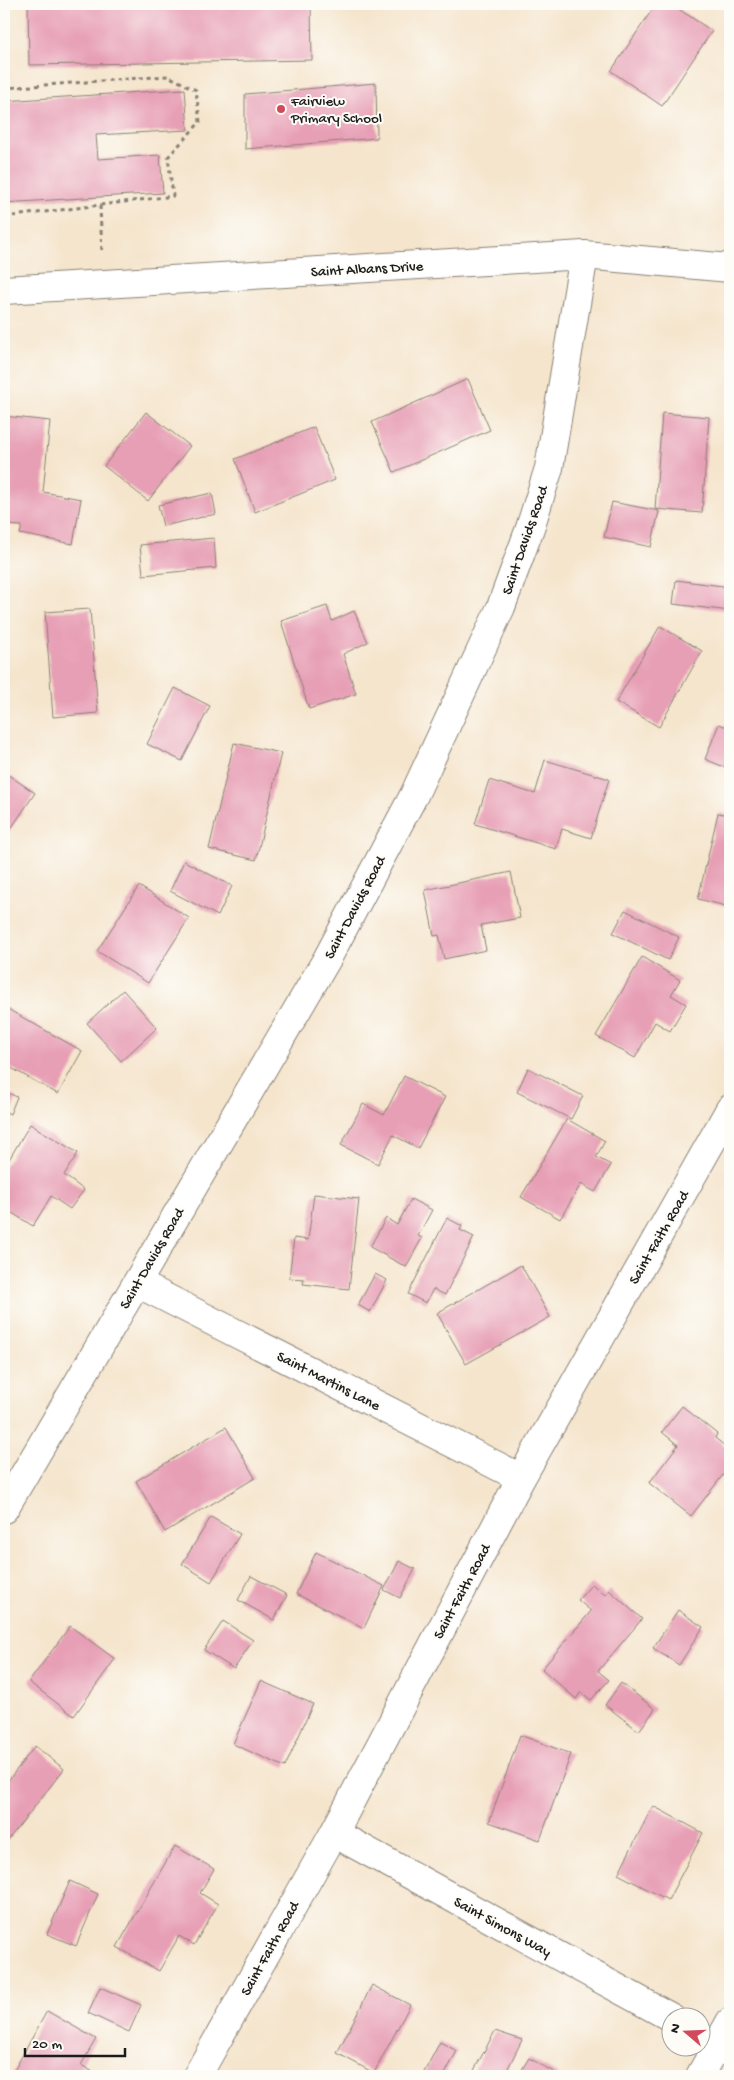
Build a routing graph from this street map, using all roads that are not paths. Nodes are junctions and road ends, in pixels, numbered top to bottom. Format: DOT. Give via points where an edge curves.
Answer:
graph roads {
  1 [pos="584,256"];
  2 [pos="730,268"];
  3 [pos="4,290"];
  4 [pos="730,1109"];
  5 [pos="137,1282"];
  6 [pos="521,1478"];
  7 [pos="4,1509"];
  8 [pos="334,1833"];
  9 [pos="662,2013"];
  10 [pos="717,2034"];
  11 [pos="197,2076"];
  12 [pos="700,2076"];
  1 -- 2 [label="street, Saint Albans Drive"];
  1 -- 3 [label="street, Saint Albans Drive"];
  1 -- 5 [label="street, Saint Davids Road" via="548,468 501,607 414,795 336,941"];
  4 -- 6 [label="street, Saint Faith Road"];
  5 -- 6 [label="street, Saint Martins Lane"];
  5 -- 7 [label="street, Saint Davids Road"];
  6 -- 8 [label="street, Saint Faith Road"];
  8 -- 9 [label="street, Saint Simons Way"];
  8 -- 11 [label="street, Saint Faith Road"];
  10 -- 12 [label="street"];
}
